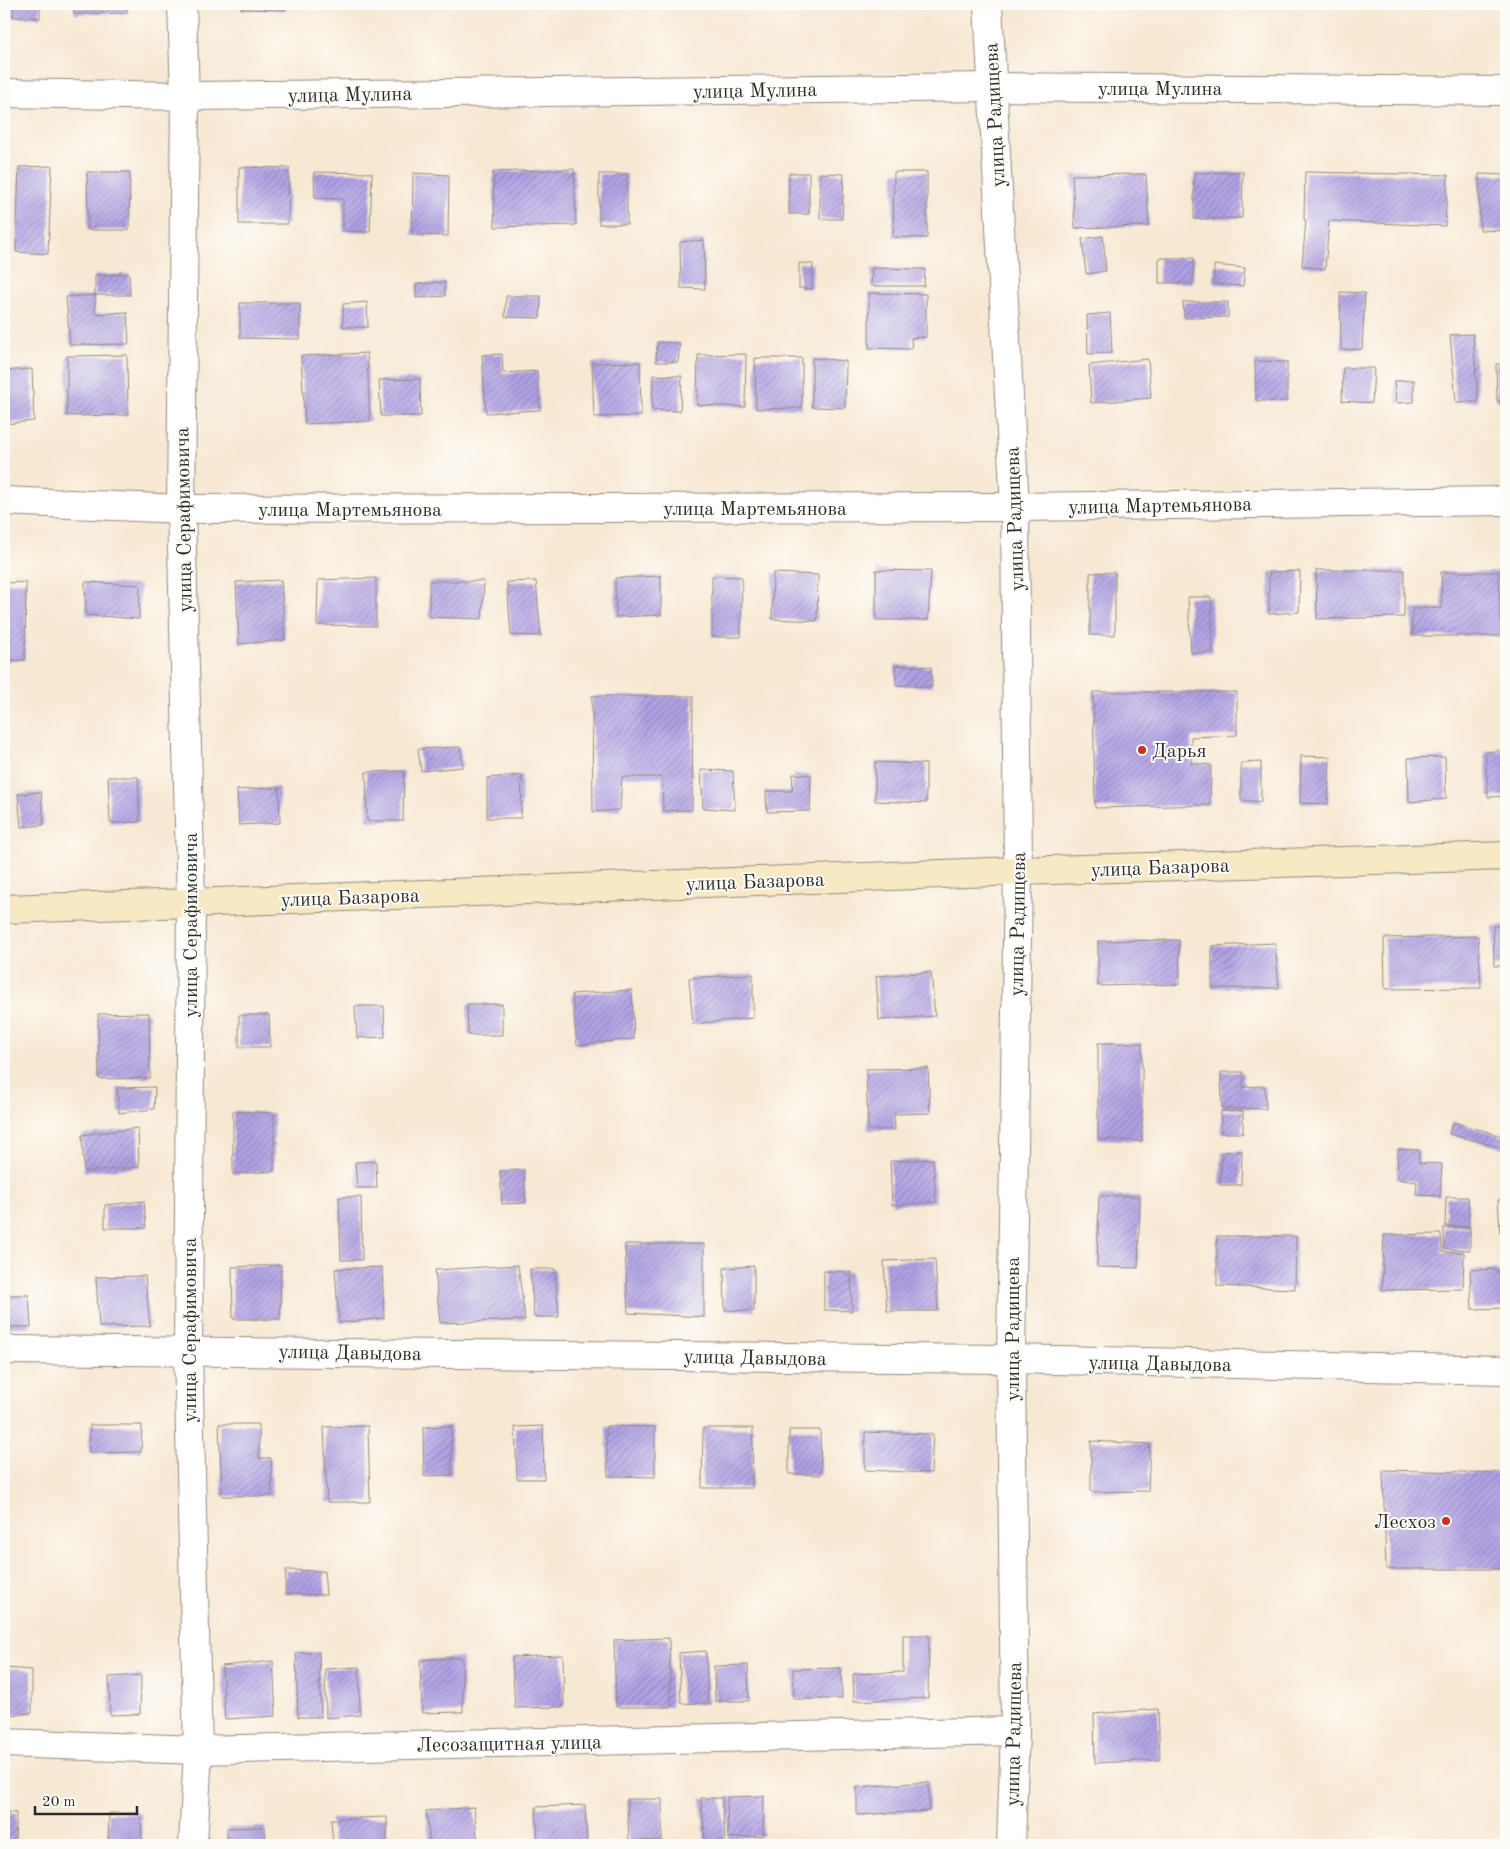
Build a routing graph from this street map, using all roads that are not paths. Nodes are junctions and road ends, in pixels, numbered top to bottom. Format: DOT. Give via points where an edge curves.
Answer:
graph roads {
  1 [pos="182,4"];
  2 [pos="988,4"];
  3 [pos="993,87"];
  4 [pos="1506,91"];
  5 [pos="4,93"];
  6 [pos="185,96"];
  7 [pos="4,501"];
  8 [pos="1506,501"];
  9 [pos="1015,507"];
  10 [pos="181,509"];
  11 [pos="1506,856"];
  12 [pos="1018,871"];
  13 [pos="191,903"];
  14 [pos="4,909"];
  15 [pos="4,1350"];
  16 [pos="188,1351"];
  17 [pos="1011,1359"];
  18 [pos="1506,1370"];
  19 [pos="1015,1731"];
  20 [pos="4,1743"];
  21 [pos="198,1750"];
  22 [pos="193,1845"];
  23 [pos="1011,1845"];
  1 -- 6 [label="street, улица Серафимовича"];
  2 -- 3 [label="street, улица Радищева"];
  3 -- 4 [label="street, улица Мулина"];
  3 -- 6 [label="street, улица Мулина"];
  3 -- 9 [label="street, улица Радищева"];
  5 -- 6 [label="street, улица Мулина"];
  6 -- 10 [label="street, улица Серафимовича"];
  7 -- 10 [label="street, улица Мартемьянова"];
  8 -- 9 [label="street, улица Мартемьянова"];
  9 -- 10 [label="street, улица Мартемьянова"];
  9 -- 12 [label="street, улица Радищева"];
  10 -- 13 [label="street, улица Серафимовича"];
  11 -- 12 [label="main road, улица Базарова"];
  12 -- 13 [label="main road, улица Базарова"];
  12 -- 17 [label="street, улица Радищева"];
  13 -- 14 [label="main road, улица Базарова"];
  13 -- 16 [label="street, улица Серафимовича"];
  15 -- 16 [label="street, улица Давыдова"];
  16 -- 17 [label="street, улица Давыдова"];
  16 -- 21 [label="street, улица Серафимовича"];
  17 -- 18 [label="street, улица Давыдова"];
  17 -- 19 [label="street, улица Радищева"];
  19 -- 21 [label="street, Лесозащитная улица"];
  19 -- 23 [label="street, улица Радищева"];
  20 -- 21 [label="street, Лесозащитная улица"];
  21 -- 22 [label="street, улица Серафимовича"];
}
